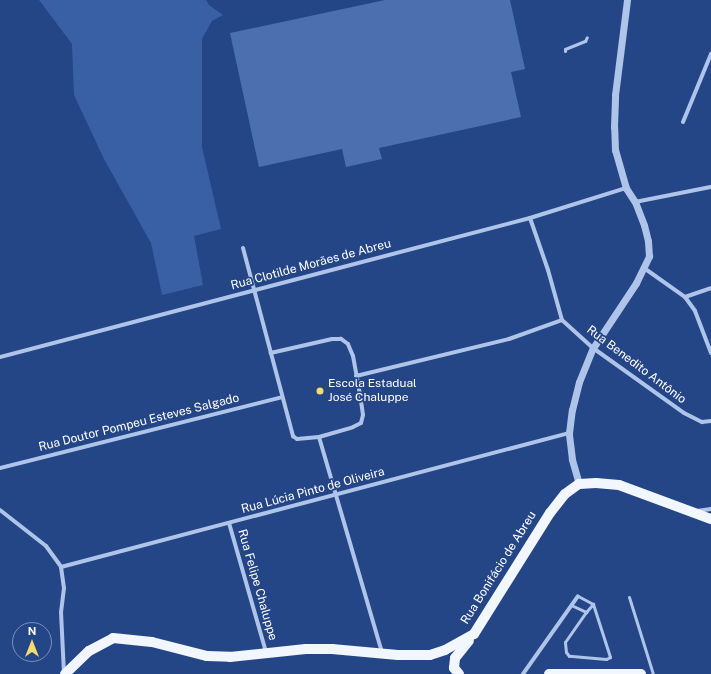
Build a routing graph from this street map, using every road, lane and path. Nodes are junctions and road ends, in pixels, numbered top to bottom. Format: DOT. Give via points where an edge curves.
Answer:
graph roads {
  1 [pos="626,0"];
  2 [pos="587,37"];
  3 [pos="565,51"];
  4 [pos="711,54"];
  5 [pos="683,122"];
  6 [pos="711,187"];
  7 [pos="626,188"];
  8 [pos="635,202"];
  9 [pos="530,218"];
  10 [pos="243,248"];
  11 [pos="644,268"];
  12 [pos="711,288"];
  13 [pos="255,290"];
  14 [pos="685,297"];
  15 [pos="562,320"];
  16 [pos="593,348"];
  17 [pos="272,353"];
  18 [pos="711,353"];
  19 [pos="0,357"];
  20 [pos="356,376"];
  21 [pos="282,397"];
  22 [pos="711,421"];
  23 [pos="570,433"];
  24 [pos="319,437"];
  25 [pos="0,468"];
  26 [pos="579,484"];
  27 [pos="336,495"];
  28 [pos="711,509"];
  29 [pos="0,510"];
  30 [pos="691,512"];
  31 [pos="711,519"];
  32 [pos="229,523"];
  33 [pos="61,567"];
  34 [pos="578,596"];
  35 [pos="629,597"];
  36 [pos="593,604"];
  37 [pos="571,605"];
  38 [pos="586,612"];
  39 [pos="474,634"];
  40 [pos="266,653"];
  41 [pos="382,654"];
  42 [pos="64,674"];
  43 [pos="459,674"];
  44 [pos="523,674"];
  45 [pos="549,674"];
  46 [pos="580,674"];
  47 [pos="636,674"];
  48 [pos="641,674"];
  49 [pos="653,674"];
  1 -- 7 [label="street" via="614,126 615,150"];
  2 -- 3 [label="lane" via="585,42"];
  4 -- 5 [label="street"];
  6 -- 8 [label="street"];
  7 -- 8 [label="street"];
  7 -- 9 [label="street, Rua Clotilde Morães de Abreu"];
  8 -- 11 [label="street" via="648,241 649,256"];
  9 -- 13 [label="street, Rua Clotilde Morães de Abreu"];
  9 -- 15 [label="street"];
  10 -- 13 [label="street"];
  11 -- 14 [label="street"];
  11 -- 16 [label="street"];
  12 -- 14 [label="street"];
  13 -- 17 [label="street"];
  13 -- 19 [label="street, Rua Clotilde Morães de Abreu"];
  14 -- 18 [label="street" via="695,311"];
  15 -- 16 [label="street, Rua Benedito Antônio"];
  15 -- 20 [label="street" via="509,339"];
  16 -- 22 [label="street, Rua Benedito Antônio" via="684,413 702,422"];
  16 -- 23 [label="street" via="579,382 572,410"];
  17 -- 20 [label="street" via="316,342 341,339 348,344"];
  17 -- 21 [label="street"];
  20 -- 24 [label="street" via="361,423"];
  21 -- 24 [label="street" via="292,436 297,439"];
  21 -- 25 [label="street, Rua Doutor Pompeu Esteves Salgado"];
  23 -- 26 [label="street" via="572,459"];
  23 -- 27 [label="street, Rua Lúcia Pinto de Oliveira"];
  24 -- 27 [label="street"];
  26 -- 30 [label="main road" via="619,485"];
  26 -- 39 [label="main road, Rua Bonifácio de Abreu" via="565,494 550,513"];
  27 -- 32 [label="street, Rua Lúcia Pinto de Oliveira"];
  27 -- 41 [label="street"];
  28 -- 30 [label="street"];
  29 -- 33 [label="street" via="46,546"];
  30 -- 31 [label="main road"];
  32 -- 33 [label="street, Rua Lúcia Pinto de Oliveira"];
  32 -- 40 [label="street, Rua Felipe Chaluppe"];
  33 -- 42 [label="street" via="64,588 61,612"];
  34 -- 36 [label="lane"];
  34 -- 37 [label="street"];
  35 -- 49 [label="lane"];
  36 -- 38 [label="lane"];
  36 -- 38 [label="lane" via="610,655 608,658 575,658 566,652 565,642"];
  37 -- 38 [label="lane"];
  37 -- 44 [label="street"];
  39 -- 41 [label="main road, Rua Bonifácio de Abreu" via="459,644 430,655"];
  39 -- 43 [label="main road" via="455,658 454,668"];
  40 -- 41 [label="main road, Rua Bonifácio de Abreu" via="332,649"];
  40 -- 42 [label="main road, Rua Bonifácio de Abreu" via="230,657 207,656 152,642 113,638 89,651"];
  45 -- 46 [label="main road"];
  46 -- 47 [label="main road"];
  47 -- 48 [label="main road"];
}
